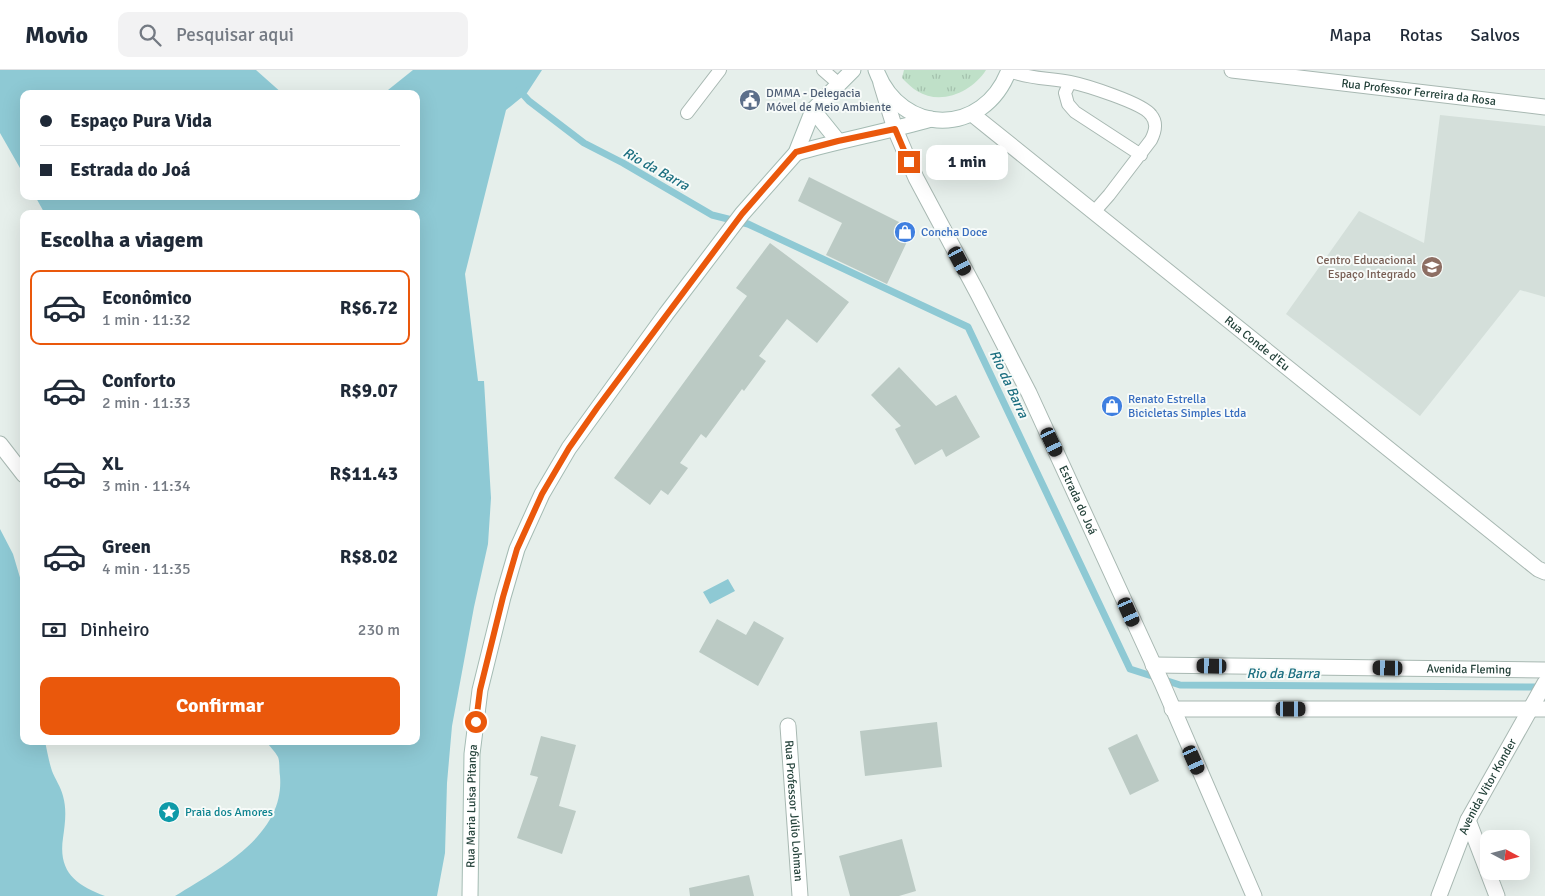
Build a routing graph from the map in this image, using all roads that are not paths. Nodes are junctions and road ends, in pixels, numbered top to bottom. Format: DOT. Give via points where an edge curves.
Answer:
graph roads {
  1 [pos="720,70"];
  2 [pos="823,70"];
  3 [pos="853,70"];
  4 [pos="1009,70"];
  5 [pos="1232,70"];
  6 [pos="878,76"];
  7 [pos="1070,82"];
  8 [pos="839,84"];
  9 [pos="1545,107"];
  10 [pos="813,110"];
  11 [pos="686,113"];
  12 [pos="972,114"];
  13 [pos="931,120"];
  14 [pos="895,129"];
  15 [pos="838,141"];
  16 [pos="796,152"];
  17 [pos="1141,155"];
  18 [pos="1094,212"];
  19 [pos="0,444"];
  20 [pos="20,470"];
  21 [pos="1545,572"];
  22 [pos="1154,668"];
  23 [pos="1545,670"];
  24 [pos="1545,683"];
  25 [pos="1171,705"];
  26 [pos="1536,706"];
  27 [pos="788,726"];
  28 [pos="1468,820"];
  29 [pos="470,896"];
  30 [pos="800,896"];
  31 [pos="1254,896"];
  32 [pos="1439,896"];
  33 [pos="1497,896"];
  1 -- 11 [label="lane"];
  2 -- 8 [label="lane"];
  3 -- 8 [label="street, Rua Maria Luisa Pitanga"];
  4 -- 7 [label="lane" via="1026,77"];
  4 -- 12 [label="street" via="995,96"];
  5 -- 9 [label="street, Rua Professor Ferreira da Rosa"];
  6 -- 13 [label="street" via="889,96 901,107"];
  6 -- 14 [label="street, Estrada do Joá"];
  7 -- 17 [label="lane" via="1065,93 1075,112"];
  7 -- 17 [label="lane" via="1137,104 1151,113 1155,131"];
  8 -- 10 [label="street, Rua Maria Luisa Pitanga"];
  10 -- 15 [label="street"];
  10 -- 16 [label="street, Rua Maria Luisa Pitanga"];
  12 -- 13 [label="street" via="952,120"];
  12 -- 18 [label="street, Rua Conde d'Eu"];
  13 -- 14 [label="street"];
  14 -- 15 [label="street"];
  14 -- 22 [label="street, Estrada do Joá" via="916,178 1029,393"];
  15 -- 16 [label="street"];
  16 -- 29 [label="street, Rua Maria Luisa Pitanga" via="742,214 569,448 542,494 517,549 480,690 472,754"];
  17 -- 18 [label="lane"];
  18 -- 21 [label="street, Rua Conde d'Eu"];
  19 -- 20 [label="street"];
  22 -- 23 [label="street, Avenida Fleming"];
  22 -- 25 [label="street, Estrada do Joá"];
  24 -- 26 [label="street, Avenida Vitor Konder"];
  25 -- 26 [label="street"];
  25 -- 31 [label="street, Estrada do Joá"];
  26 -- 28 [label="street, Avenida Vitor Konder"];
  27 -- 30 [label="street, Rua Professor Júlio Lohman"];
  28 -- 32 [label="street, Avenida Vitor Konder"];
  28 -- 33 [label="street"];
}
